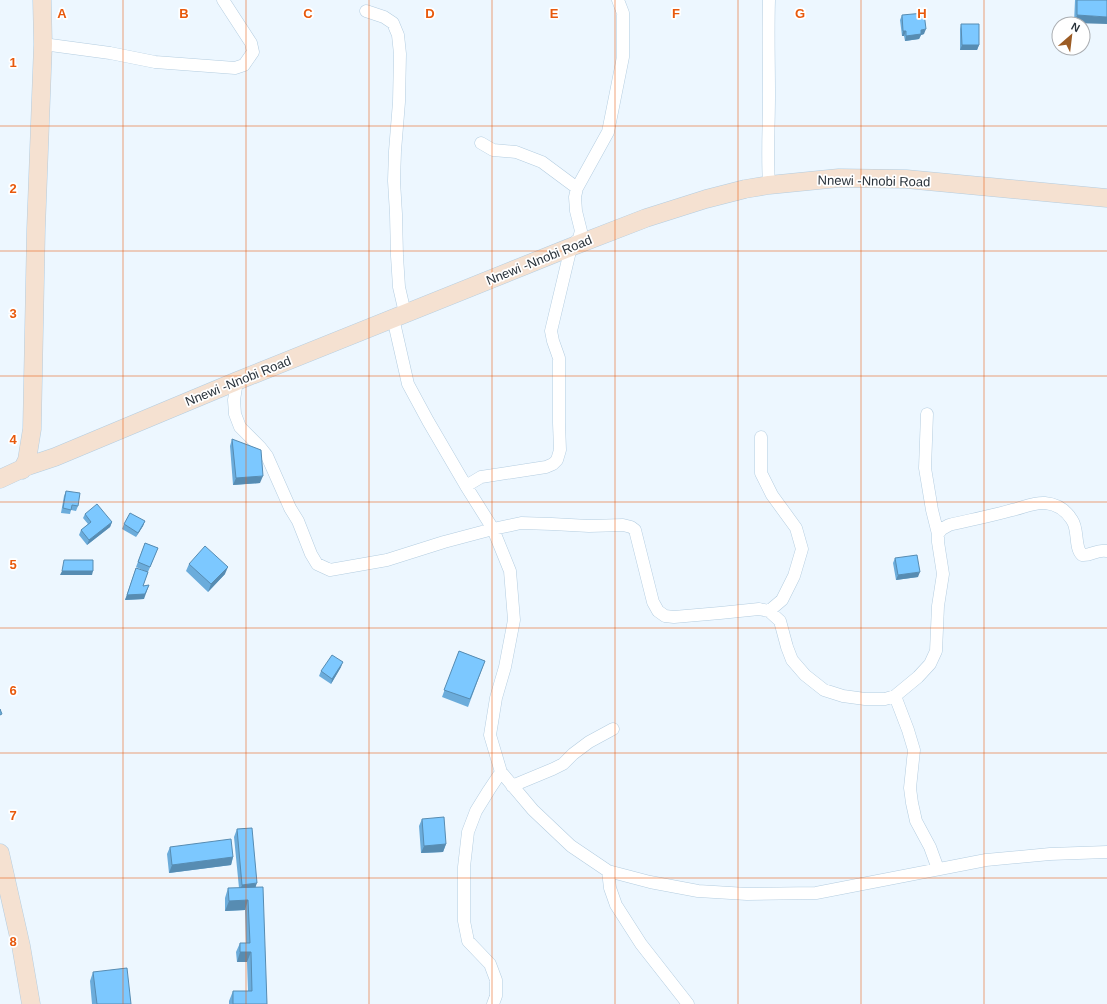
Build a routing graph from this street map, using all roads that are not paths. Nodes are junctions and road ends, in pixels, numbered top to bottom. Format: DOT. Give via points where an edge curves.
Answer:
graph roads {
  1 [pos="42,0"];
  2 [pos="223,0"];
  3 [pos="618,0"];
  4 [pos="769,0"];
  5 [pos="366,11"];
  6 [pos="43,44"];
  7 [pos="481,144"];
  8 [pos="769,185"];
  9 [pos="577,188"];
  10 [pos="1107,198"];
  11 [pos="571,247"];
  12 [pos="399,316"];
  13 [pos="237,381"];
  14 [pos="927,414"];
  15 [pos="32,429"];
  16 [pos="762,437"];
  17 [pos="55,457"];
  18 [pos="22,470"];
  19 [pos="0,479"];
  20 [pos="466,486"];
  21 [pos="493,529"];
  22 [pos="938,534"];
  23 [pos="1107,551"];
  24 [pos="769,611"];
  25 [pos="894,696"];
  26 [pos="613,729"];
  27 [pos="501,772"];
  28 [pos="512,786"];
  29 [pos="1107,852"];
  30 [pos="0,853"];
  31 [pos="938,869"];
  32 [pos="608,871"];
  33 [pos="31,1004"];
  34 [pos="493,1004"];
  35 [pos="688,1004"];
  1 -- 6 [label="main road"];
  2 -- 6 [label="street" via="251,43 253,52 244,65 235,68 155,62"];
  3 -- 9 [label="street" via="623,13 623,57 608,132"];
  4 -- 8 [label="street"];
  5 -- 12 [label="street" via="393,23 398,35 399,102 394,181 400,287"];
  6 -- 15 [label="main road"];
  7 -- 9 [label="street" via="493,150 516,152 542,162"];
  8 -- 10 [label="main road, Nnewi -Nnobi Road" via="839,178 906,179"];
  8 -- 11 [label="main road, Nnewi -Nnobi Road" via="706,199 646,218"];
  9 -- 11 [label="street" via="574,197 582,230"];
  11 -- 12 [label="main road, Nnewi -Nnobi Road"];
  11 -- 20 [label="street" via="551,331 560,358 560,450 557,460 546,467 481,477"];
  12 -- 13 [label="main road, Nnewi -Nnobi Road"];
  12 -- 20 [label="street" via="408,384"];
  13 -- 17 [label="main road, Nnewi -Nnobi Road"];
  13 -- 21 [label="street" via="234,400 235,414 240,427 267,456 317,564 330,570 387,560"];
  14 -- 22 [label="street" via="925,468"];
  15 -- 17 [label="main road"];
  15 -- 18 [label="main road" via="27,460"];
  16 -- 24 [label="street" via="762,473 772,495 796,528 802,550 794,576 782,600"];
  17 -- 18 [label="main road, Nnewi -Nnobi Road"];
  18 -- 19 [label="main road, Nnewi -Nnobi Road"];
  20 -- 21 [label="street"];
  21 -- 24 [label="street" via="521,523 631,527 635,530 653,602 658,611 665,616 759,609"];
  21 -- 27 [label="street" via="510,571 514,620 490,736"];
  22 -- 23 [label="street" via="949,525 1044,503 1065,511 1073,521 1078,548 1082,555"];
  22 -- 25 [label="street" via="943,574 938,606 936,651 930,664 918,677"];
  24 -- 25 [label="street" via="780,621 792,660 805,675 824,690 865,699 885,699"];
  25 -- 31 [label="street" via="914,750 910,788 916,821"];
  26 -- 28 [label="street" via="589,742 563,764"];
  27 -- 28 [label="street"];
  27 -- 34 [label="street" via="476,811 468,832 464,867 464,921 468,941 490,964 496,980"];
  28 -- 32 [label="street" via="571,846"];
  29 -- 31 [label="street" via="986,860"];
  30 -- 33 [label="main road"];
  31 -- 32 [label="street" via="816,893 747,894 698,891"];
  32 -- 35 [label="street" via="616,905 641,944"];
}
